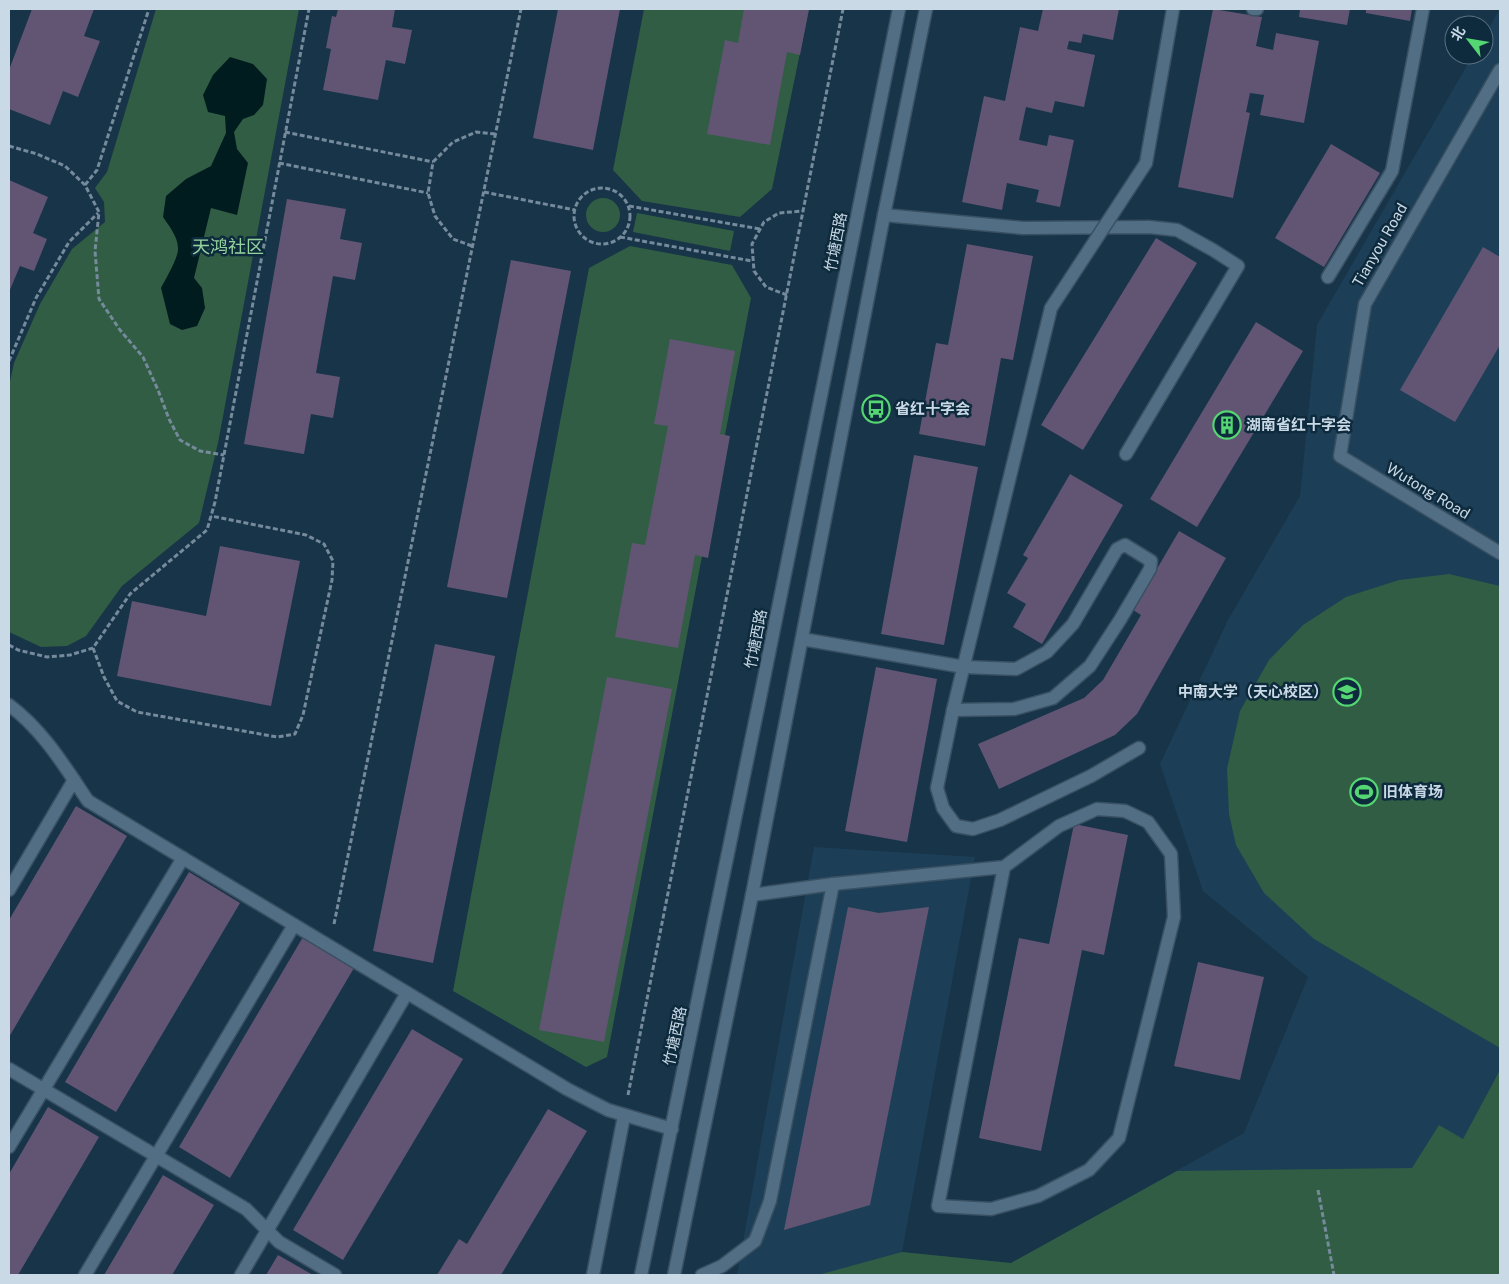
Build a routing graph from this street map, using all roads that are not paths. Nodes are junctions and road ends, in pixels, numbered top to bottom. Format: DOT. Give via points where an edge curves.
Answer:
graph roads {
  1 [pos="899,9"];
  2 [pos="926,9"];
  3 [pos="1173,9"];
  4 [pos="1423,9"];
  5 [pos="1500,70"];
  6 [pos="884,215"];
  7 [pos="1328,277"];
  8 [pos="1126,454"];
  9 [pos="1340,456"];
  10 [pos="1500,553"];
  11 [pos="802,638"];
  12 [pos="964,667"];
  13 [pos="9,705"];
  14 [pos="953,710"];
  15 [pos="1139,748"];
  16 [pos="74,780"];
  17 [pos="183,858"];
  18 [pos="1004,867"];
  19 [pos="833,884"];
  20 [pos="9,890"];
  21 [pos="752,895"];
  22 [pos="294,925"];
  23 [pos="407,994"];
  24 [pos="9,1069"];
  25 [pos="43,1089"];
  26 [pos="624,1116"];
  27 [pos="672,1129"];
  28 [pos="9,1147"];
  29 [pos="157,1156"];
  30 [pos="268,1231"];
  31 [pos="86,1275"];
  32 [pos="241,1275"];
  33 [pos="334,1275"];
  34 [pos="593,1275"];
  35 [pos="641,1275"];
  36 [pos="674,1275"];
  37 [pos="702,1275"];
  1 -- 27 [label="main road, 竹塘西路"];
  2 -- 6 [label="main road"];
  3 -- 12 [label="main road, bridge" via="1146,163 1051,308"];
  4 -- 7 [label="main road" via="1392,171"];
  5 -- 9 [label="main road, Tianyou Road" via="1365,304"];
  6 -- 8 [label="main road" via="1023,228 1149,227 1177,230 1238,266"];
  6 -- 11 [label="main road"];
  9 -- 10 [label="main road, Wutong Road"];
  11 -- 12 [label="main road"];
  11 -- 21 [label="main road"];
  12 -- 14 [label="main road"];
  12 -- 14 [label="main road" via="1016,669 1047,652 1073,624 1118,550 1125,545 1151,561 1150,569 1090,666 1053,698 1014,709"];
  13 -- 16 [label="main road" via="50,746"];
  14 -- 15 [label="main road" via="937,788 944,808 956,826 973,829 1000,820 1091,776"];
  16 -- 17 [label="main road" via="88,801"];
  16 -- 20 [label="main road"];
  17 -- 22 [label="main road"];
  17 -- 25 [label="main road"];
  18 -- 18 [label="main road" via="1059,826 1097,809 1125,812 1148,822 1170,854 1174,917 1119,1138 1090,1170 1038,1196 991,1209 938,1206"];
  18 -- 19 [label="main road"];
  19 -- 21 [label="main road"];
  19 -- 37 [label="main road" via="770,1201 756,1241 722,1266"];
  21 -- 36 [label="main road"];
  22 -- 23 [label="main road"];
  22 -- 29 [label="main road"];
  23 -- 26 [label="main road" via="566,1089"];
  23 -- 30 [label="main road"];
  24 -- 25 [label="main road"];
  25 -- 28 [label="main road"];
  25 -- 29 [label="main road"];
  26 -- 27 [label="main road"];
  26 -- 34 [label="main road"];
  27 -- 35 [label="main road, 竹塘西路"];
  29 -- 30 [label="main road" via="246,1209"];
  29 -- 31 [label="main road"];
  30 -- 32 [label="main road"];
  30 -- 33 [label="main road" via="279,1242"];
}
